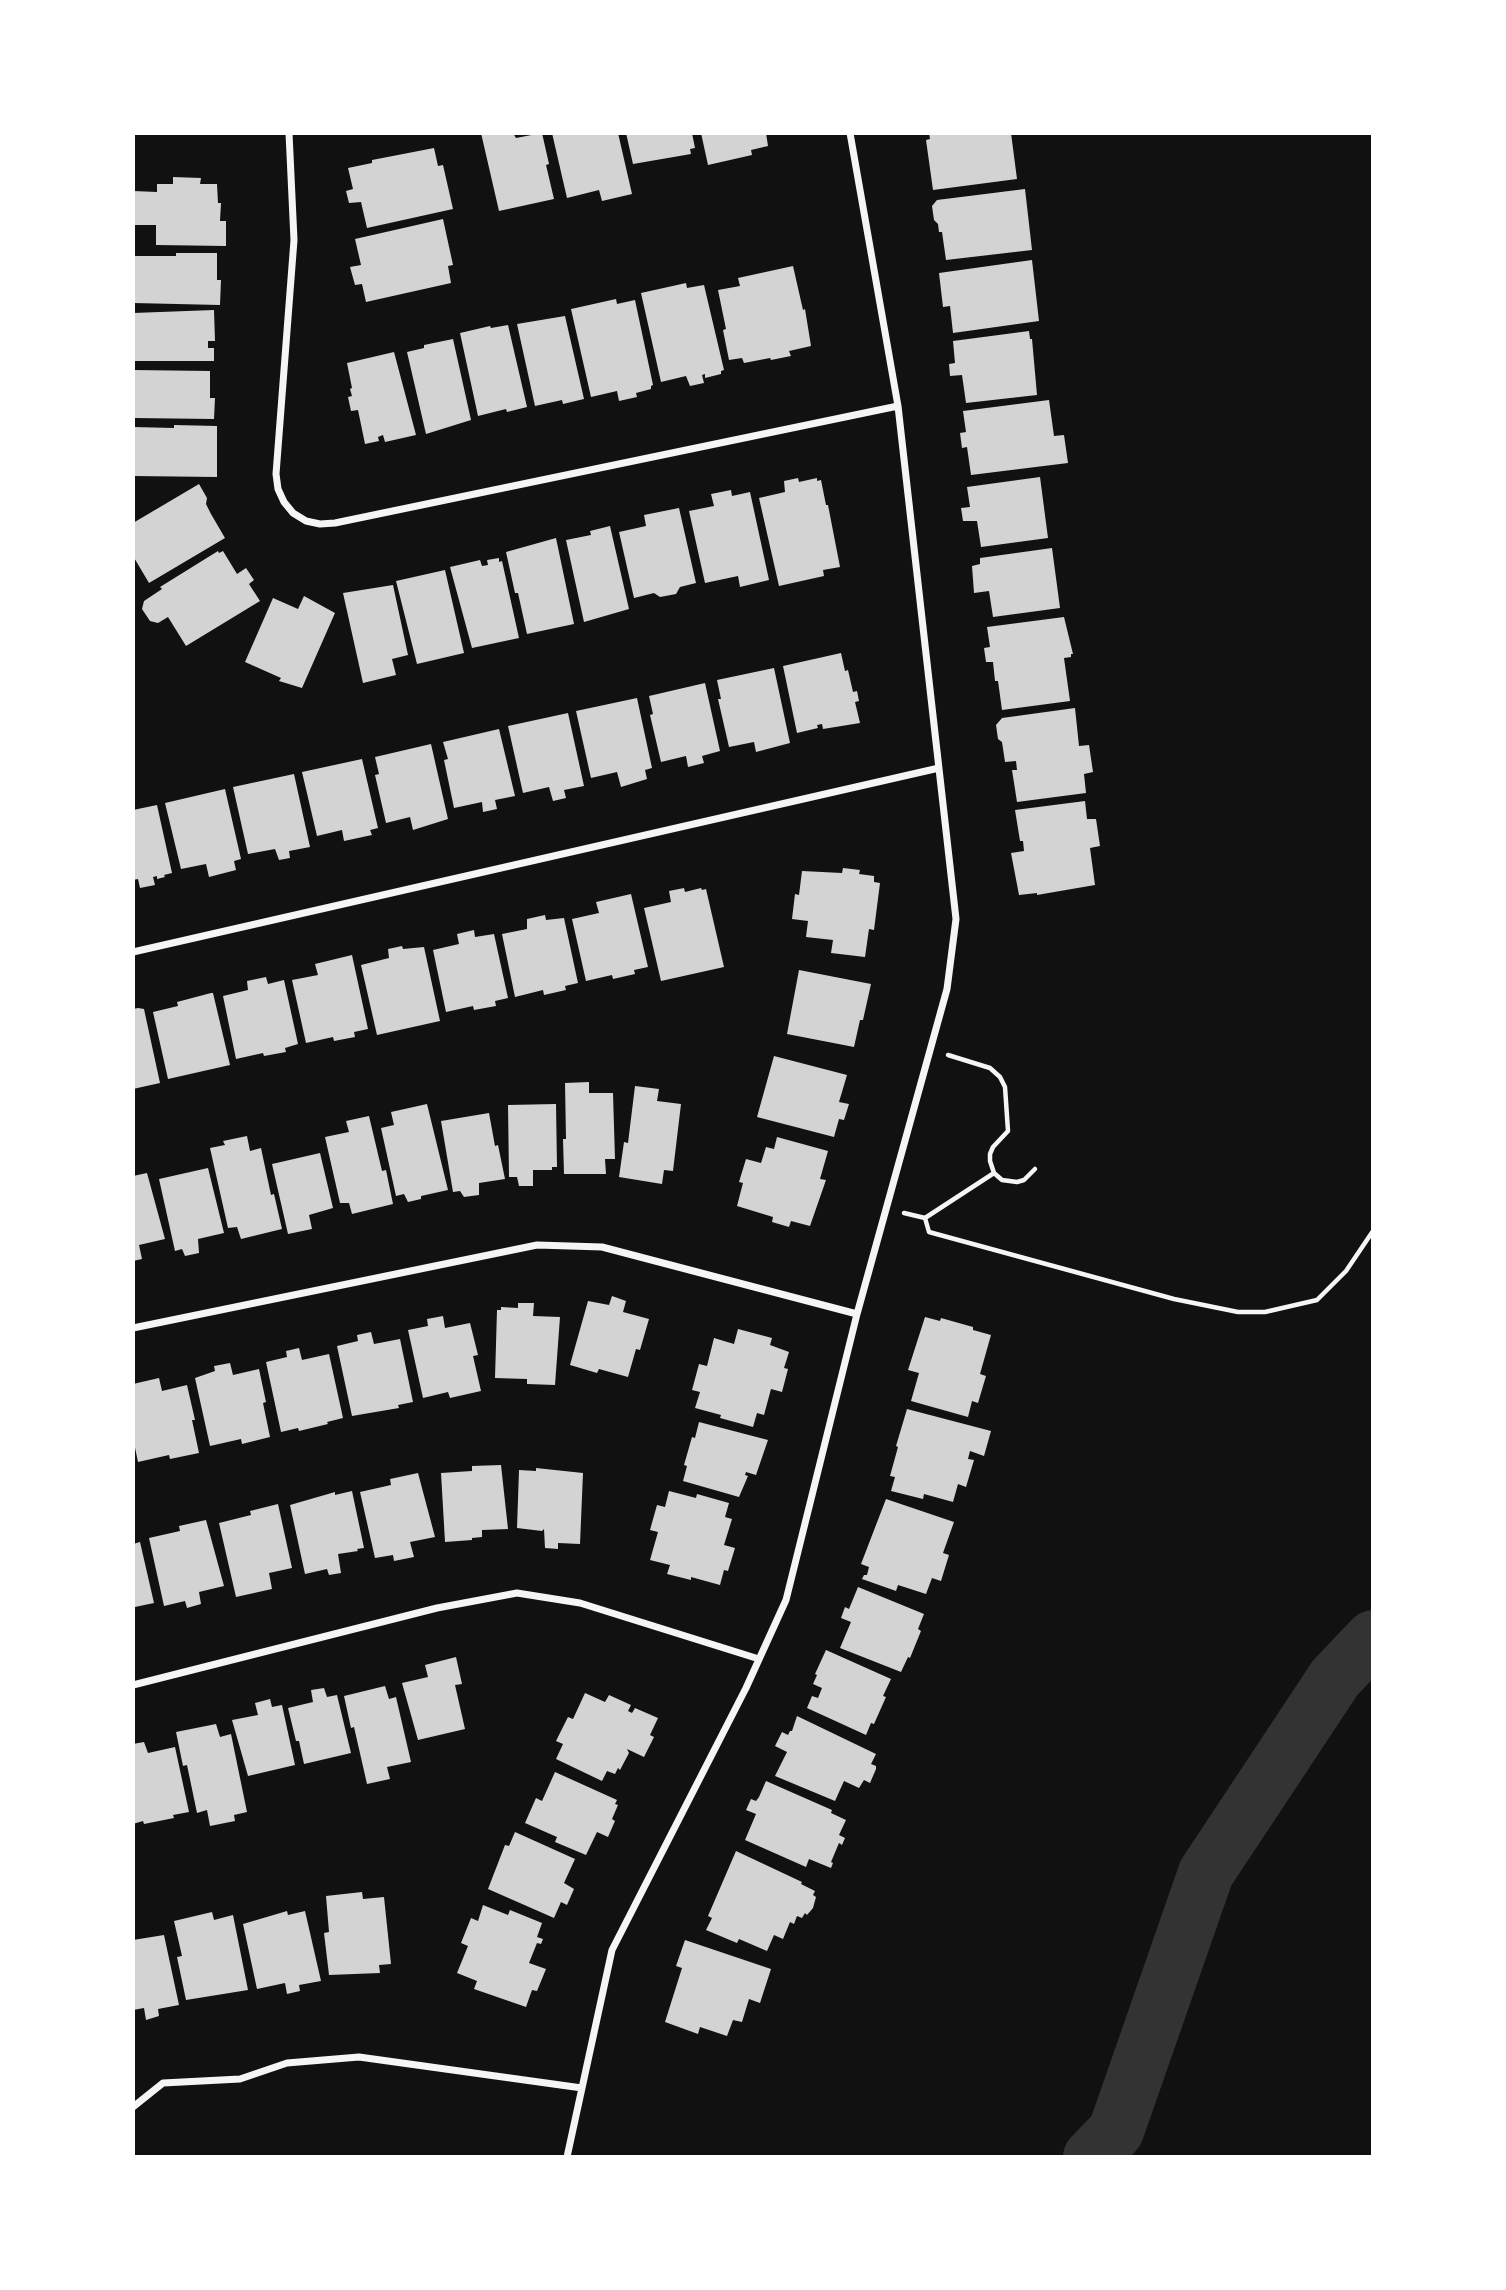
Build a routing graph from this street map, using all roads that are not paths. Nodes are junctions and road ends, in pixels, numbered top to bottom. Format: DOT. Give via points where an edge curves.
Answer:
graph roads {
  1 [pos="289,133"];
  2 [pos="850,133"];
  3 [pos="898,406"];
  4 [pos="939,768"];
  5 [pos="133,952"];
  6 [pos="857,1314"];
  7 [pos="133,1328"];
  8 [pos="759,1660"];
  9 [pos="133,1685"];
  10 [pos="582,2088"];
  11 [pos="133,2107"];
  12 [pos="568,2157"];
  1 -- 3 [label="street" via="294,240 276,474 284,502 306,521 335,523"];
  2 -- 3 [label="street"];
  3 -- 4 [label="street"];
  4 -- 5 [label="street"];
  4 -- 6 [label="street" via="956,919 947,989"];
  6 -- 7 [label="street" via="602,1247 537,1245"];
  6 -- 8 [label="street" via="786,1600"];
  8 -- 9 [label="street" via="580,1603 517,1593 438,1608"];
  8 -- 10 [label="street" via="612,1950"];
  10 -- 11 [label="street" via="359,2057 287,2063 240,2078 163,2083"];
  10 -- 12 [label="street"];
}
